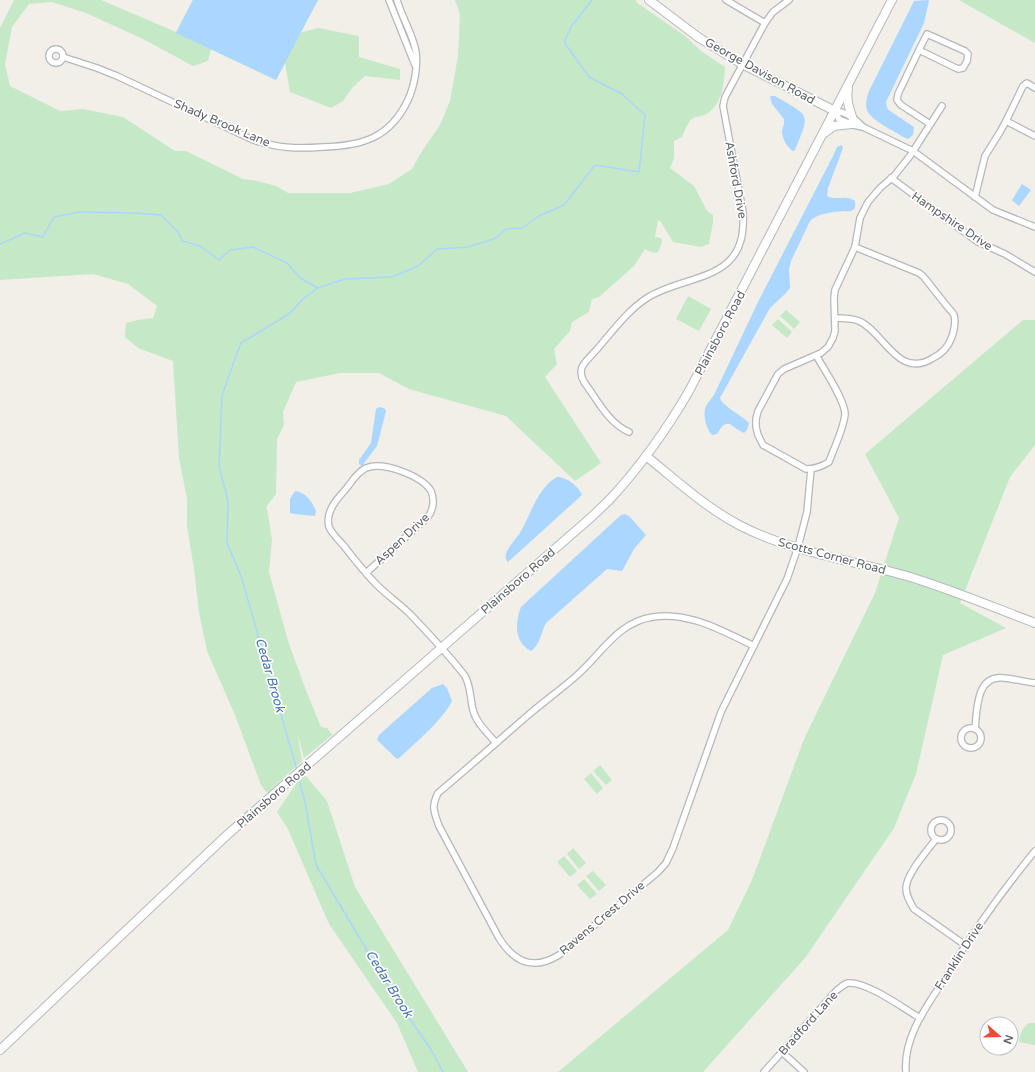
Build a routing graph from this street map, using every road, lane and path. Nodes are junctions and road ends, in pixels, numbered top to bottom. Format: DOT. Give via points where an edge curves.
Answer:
graph roads {
  1 [pos="389,0"];
  2 [pos="397,0"];
  3 [pos="649,0"];
  4 [pos="726,0"];
  5 [pos="789,0"];
  6 [pos="892,0"];
  7 [pos="401,13"];
  8 [pos="394,16"];
  9 [pos="765,23"];
  10 [pos="919,50"];
  11 [pos="63,57"];
  12 [pos="742,64"];
  13 [pos="416,66"];
  14 [pos="848,85"];
  15 [pos="1035,88"];
  16 [pos="942,106"];
  17 [pos="835,110"];
  18 [pos="851,120"];
  19 [pos="1006,121"];
  20 [pos="930,124"];
  21 [pos="822,134"];
  22 [pos="1035,136"];
  23 [pos="913,151"];
  24 [pos="891,178"];
  25 [pos="975,197"];
  26 [pos="1035,227"];
  27 [pos="855,247"];
  28 [pos="1035,272"];
  29 [pos="835,318"];
  30 [pos="816,355"];
  31 [pos="629,432"];
  32 [pos="646,456"];
  33 [pos="811,469"];
  34 [pos="798,547"];
  35 [pos="366,573"];
  36 [pos="1035,623"];
  37 [pos="754,646"];
  38 [pos="441,648"];
  39 [pos="1035,683"];
  40 [pos="974,729"];
  41 [pos="496,743"];
  42 [pos="936,839"];
  43 [pos="1035,851"];
  44 [pos="965,946"];
  45 [pos="920,1018"];
  46 [pos="0,1050"];
  47 [pos="782,1052"];
  48 [pos="764,1072"];
  49 [pos="804,1072"];
  50 [pos="906,1072"];
  1 -- 8 [label="street"];
  2 -- 7 [label="street, Shady Brook Lane"];
  3 -- 12 [label="street, George Davison Road" via="698,37"];
  4 -- 9 [label="street"];
  5 -- 9 [label="street, Ashford Drive" via="773,12"];
  6 -- 14 [label="street, Plainsboro Road"];
  7 -- 8 [label="street"];
  7 -- 13 [label="street, Shady Brook Lane" via="416,52"];
  8 -- 13 [label="street"];
  9 -- 12 [label="street, Ashford Drive"];
  10 -- 10 [label="street" via="927,34 965,51 968,54 967,61 963,68 958,69"];
  10 -- 20 [label="street" via="897,100"];
  11 -- 13 [label="street, Shady Brook Lane" via="117,76 253,140 294,148 346,146 377,136 400,115 411,94"];
  12 -- 17 [label="street, George Davison Road"];
  12 -- 31 [label="street, Ashford Drive" via="723,106 743,212 744,225 738,250 719,270 647,298 639,304 584,364 581,372 581,377 614,422"];
  14 -- 17 [label="street, Plainsboro Road"];
  14 -- 18 [label="street"];
  15 -- 19 [label="street" via="1024,84"];
  16 -- 20 [label="street"];
  17 -- 18 [label="street" via="839,119"];
  17 -- 21 [label="street, Plainsboro Road"];
  18 -- 21 [label="street"];
  18 -- 23 [label="street"];
  19 -- 22 [label="street"];
  19 -- 25 [label="street" via="985,156"];
  20 -- 23 [label="street"];
  21 -- 32 [label="street, Plainsboro Road" via="698,375 678,411"];
  23 -- 24 [label="street"];
  23 -- 25 [label="street"];
  24 -- 27 [label="street" via="868,202 860,218"];
  24 -- 28 [label="street, Hampshire Drive" via="978,242"];
  25 -- 26 [label="street" via="993,210"];
  27 -- 29 [label="street" via="835,290"];
  27 -- 29 [label="street" via="923,276 954,315 952,338 947,348 938,356 916,364 896,356 858,321"];
  29 -- 30 [label="street" via="833,338 828,347"];
  30 -- 33 [label="street" via="842,402 845,413 844,422 828,462 824,466"];
  30 -- 33 [label="street" via="791,365 778,374 756,419 758,435 763,445 806,469"];
  32 -- 34 [label="street, Scotts Corner Road" via="724,516 757,534"];
  32 -- 38 [label="street, Plainsboro Road" via="612,497 594,514"];
  33 -- 34 [label="street" via="807,512"];
  34 -- 36 [label="street, Scotts Corner Road" via="908,576"];
  34 -- 37 [label="street, Ravens Crest Drive" via="787,579"];
  35 -- 35 [label="street, Aspen Drive" via="328,521 332,507 358,474 365,468 381,465 421,481 432,492 433,509 414,531"];
  35 -- 38 [label="street, Aspen Drive" via="410,614"];
  37 -- 41 [label="street, Ravens Crest Drive" via="721,630 675,616 638,620 613,636 575,677"];
  37 -- 41 [label="street, Ravens Crest Drive" via="721,712 666,863 559,955 544,962 523,960 504,947 439,826 433,810 438,793"];
  38 -- 41 [label="street" via="465,676 470,685 476,719"];
  38 -- 46 [label="street, Plainsboro Road" via="227,835"];
  39 -- 40 [label="street" via="1003,677 985,684 980,690"];
  42 -- 44 [label="street" via="909,878 906,888 909,900 914,909"];
  43 -- 44 [label="street, Franklin Drive" via="1004,889"];
  44 -- 45 [label="street, Franklin Drive"];
  45 -- 47 [label="street, Bradford Lane" via="872,990 859,984 846,983"];
  45 -- 50 [label="street, Franklin Drive" via="905,1059"];
  47 -- 48 [label="street, Bradford Lane"];
  47 -- 49 [label="street"];
}
